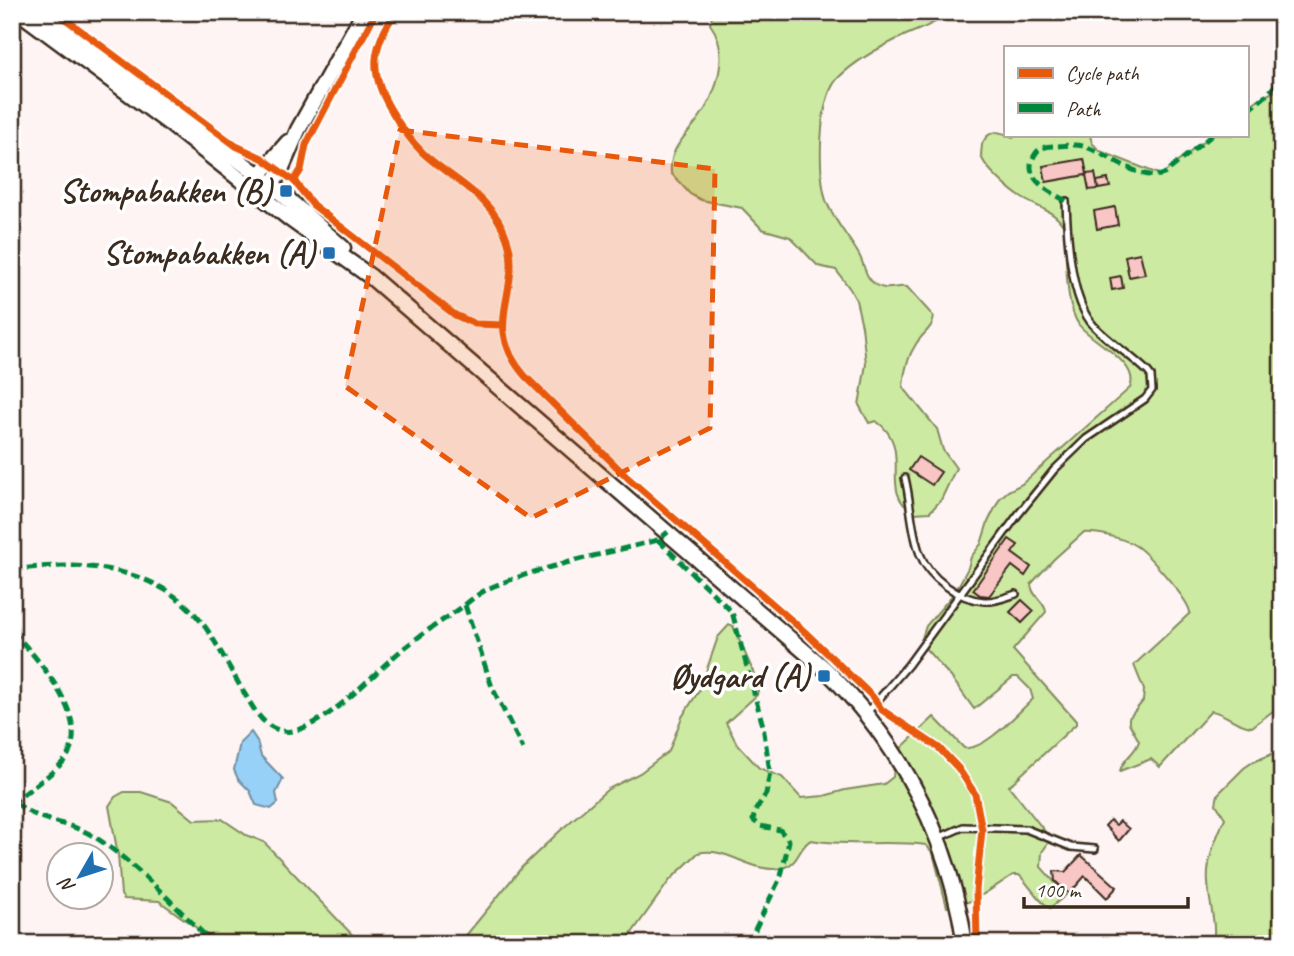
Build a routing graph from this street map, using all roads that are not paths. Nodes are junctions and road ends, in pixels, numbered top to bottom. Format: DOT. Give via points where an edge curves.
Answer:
graph roads {
  1 [pos="19,12"];
  2 [pos="39,12"];
  3 [pos="364,12"];
  4 [pos="298,131"];
  5 [pos="258,175"];
  6 [pos="272,185"];
  7 [pos="258,192"];
  8 [pos="1066,201"];
  9 [pos="371,277"];
  10 [pos="905,478"];
  11 [pos="960,594"];
  12 [pos="1016,594"];
  13 [pos="866,714"];
  14 [pos="938,838"];
  15 [pos="1095,849"];
  16 [pos="965,944"];
  1 -- 7 [label="main road"];
  2 -- 5 [label="main road"];
  3 -- 4 [label="main road"];
  4 -- 5 [label="main road"];
  4 -- 6 [label="main road"];
  5 -- 6 [label="main road"];
  5 -- 7 [label="main road"];
  6 -- 7 [label="main road"];
  6 -- 9 [label="main road"];
  7 -- 9 [label="main road"];
  8 -- 11 [label="lane" via="1080,304 1092,324 1148,372 1152,390 1145,400 1086,439 1054,470"];
  9 -- 13 [label="main road" via="803,649"];
  10 -- 11 [label="lane" via="920,554 936,578"];
  11 -- 12 [label="lane" via="984,601"];
  11 -- 13 [label="lane"];
  13 -- 14 [label="main road" via="909,776"];
  14 -- 15 [label="lane" via="963,827 1026,829 1071,847"];
  14 -- 16 [label="main road" via="955,889"];
}
